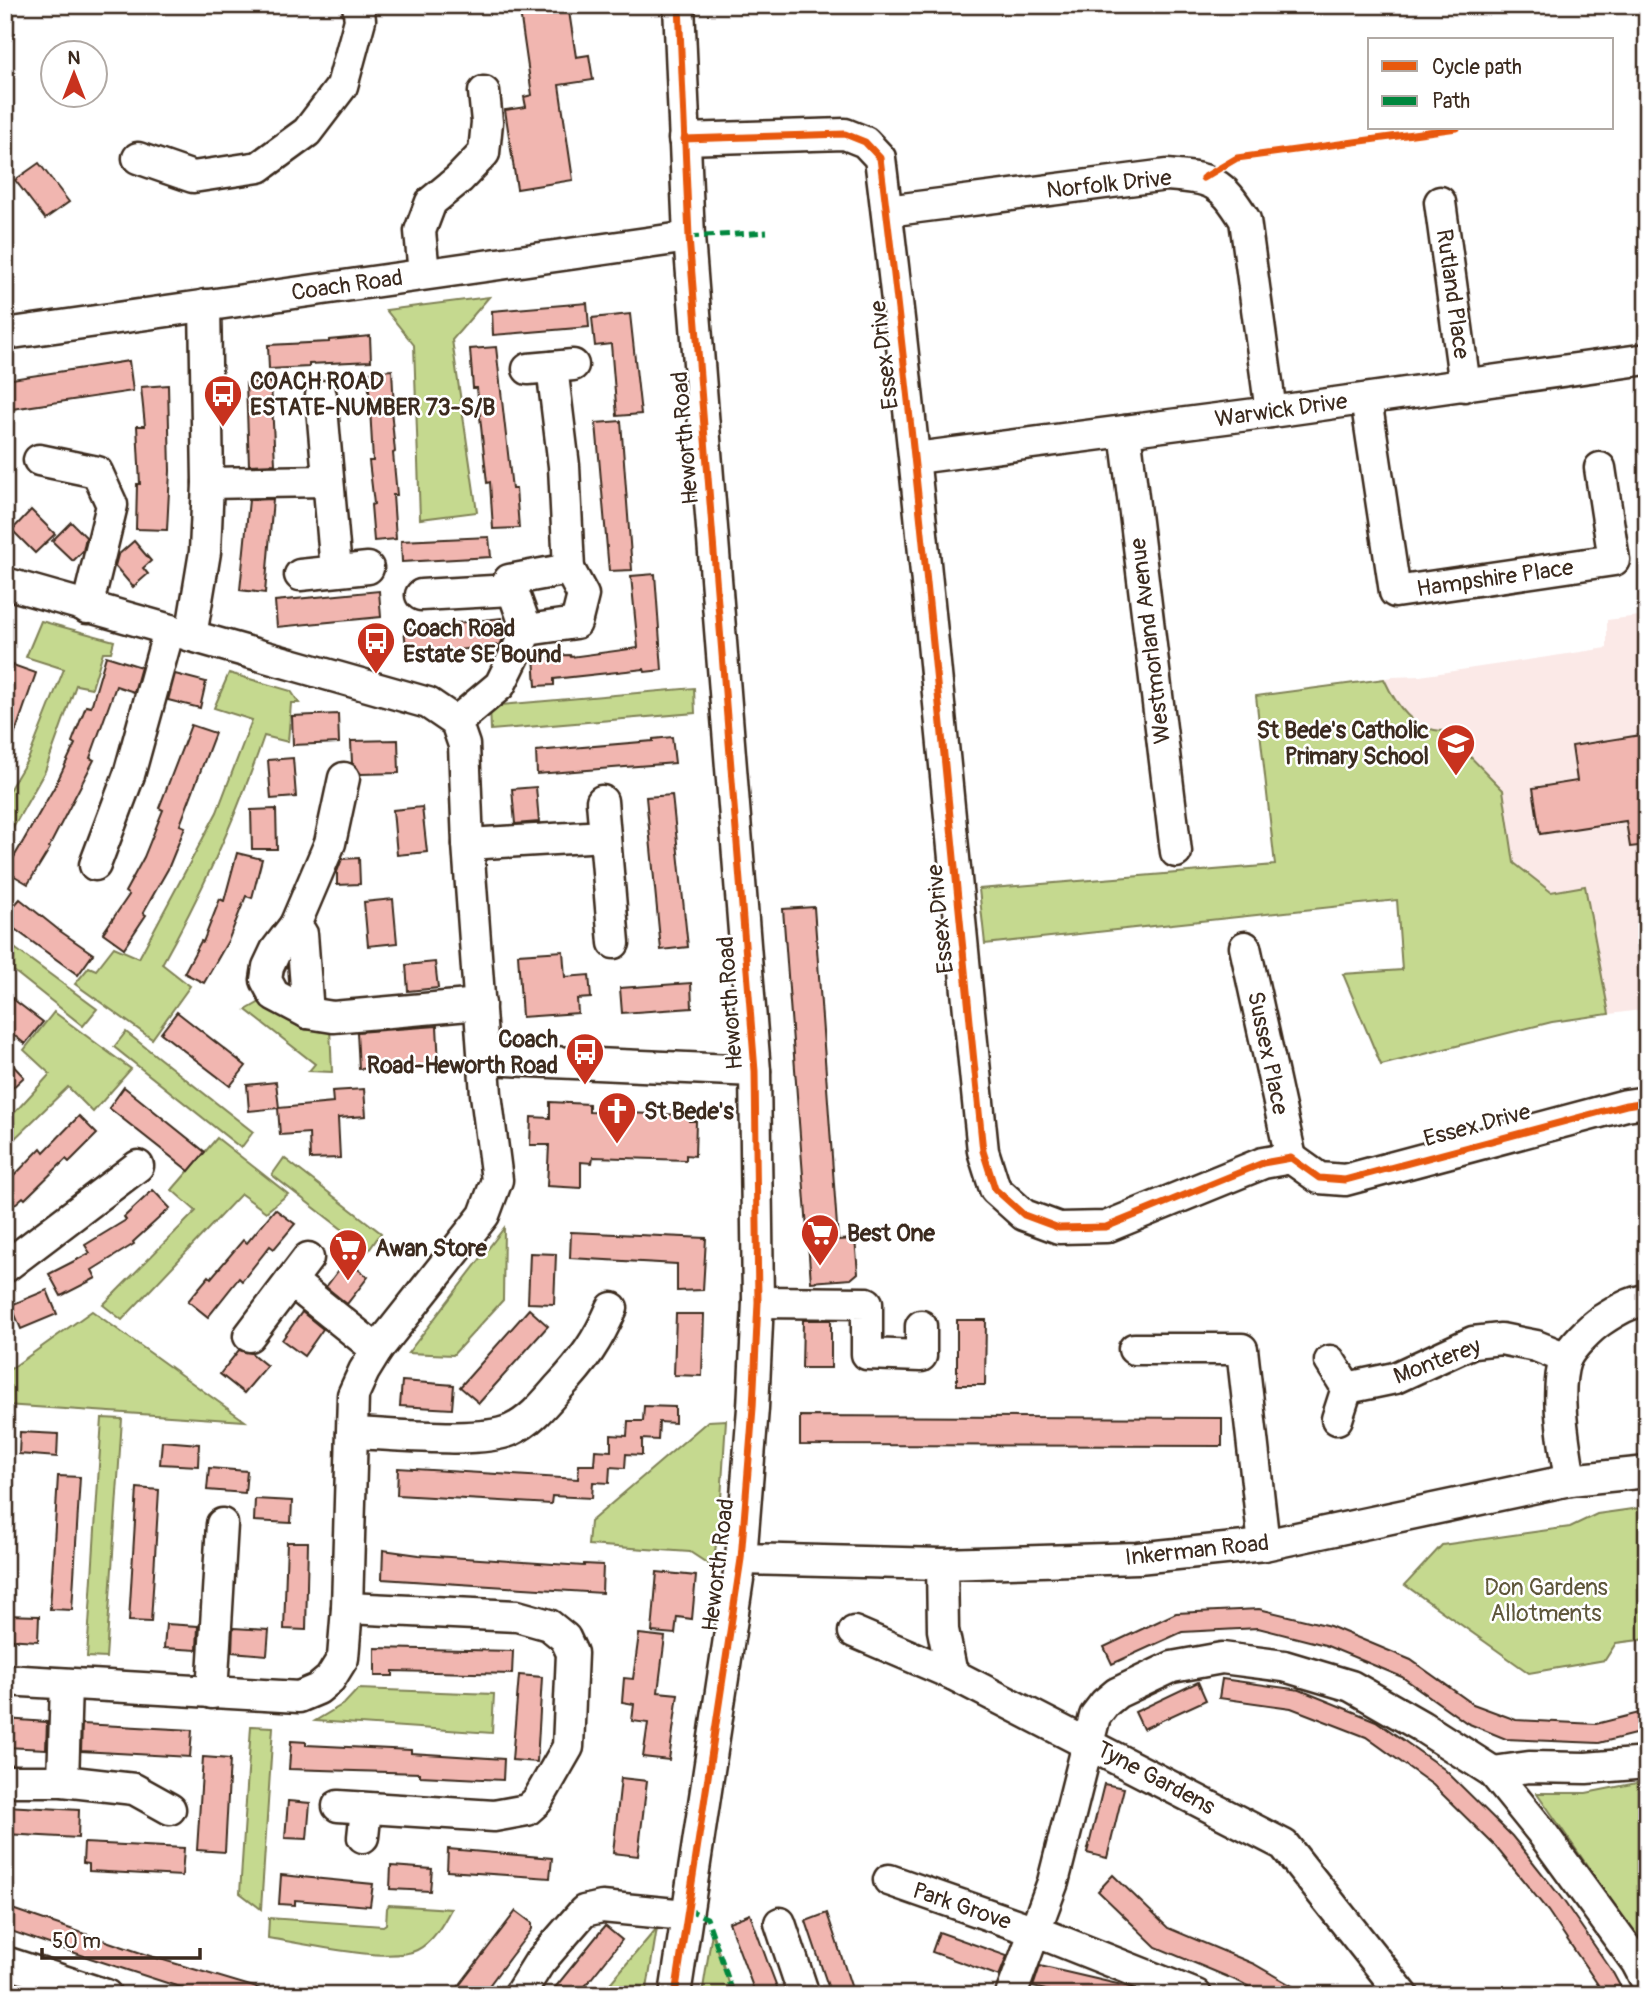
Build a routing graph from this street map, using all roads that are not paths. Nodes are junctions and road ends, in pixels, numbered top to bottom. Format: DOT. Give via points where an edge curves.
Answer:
graph roads {
  1 [pos="358,5"];
  2 [pos="679,5"];
  3 [pos="484,92"];
  4 [pos="684,139"];
  5 [pos="138,158"];
  6 [pos="1440,202"];
  7 [pos="887,211"];
  8 [pos="689,237"];
  9 [pos="424,274"];
  10 [pos="205,305"];
  11 [pos="5,334"];
  12 [pos="1647,359"];
  13 [pos="551,367"];
  14 [pos="1465,386"];
  15 [pos="320,396"];
  16 [pos="1366,399"];
  17 [pos="1271,412"];
  18 [pos="1125,431"];
  19 [pos="916,458"];
  20 [pos="38,460"];
  21 [pos="1600,468"];
  22 [pos="327,481"];
  23 [pos="208,483"];
  24 [pos="368,568"];
  25 [pos="569,569"];
  26 [pos="335,570"];
  27 [pos="300,575"];
  28 [pos="5,583"];
  29 [pos="511,590"];
  30 [pos="421,595"];
  31 [pos="87,608"];
  32 [pos="527,630"];
  33 [pos="180,633"];
  34 [pos="456,722"];
  35 [pos="344,778"];
  36 [pos="602,802"];
  37 [pos="605,836"];
  38 [pos="468,844"];
  39 [pos="1175,852"];
  40 [pos="90,872"];
  41 [pos="295,925"];
  42 [pos="619,928"];
  43 [pos="1245,947"];
  44 [pos="480,1004"];
  45 [pos="308,1013"];
  46 [pos="484,1059"];
  47 [pos="755,1071"];
  48 [pos="1647,1102"];
  49 [pos="1291,1158"];
  50 [pos="138,1166"];
  51 [pos="5,1267"];
  52 [pos="1647,1300"];
  53 [pos="758,1302"];
  54 [pos="612,1308"];
  55 [pos="921,1325"];
  56 [pos="249,1336"];
  57 [pos="1135,1349"];
  58 [pos="377,1350"];
  59 [pos="1566,1358"];
  60 [pos="1330,1361"];
  61 [pos="1347,1388"];
  62 [pos="1337,1419"];
  63 [pos="352,1433"];
  64 [pos="1647,1472"];
  65 [pos="1570,1480"];
  66 [pos="213,1541"];
  67 [pos="1264,1545"];
  68 [pos="741,1559"];
  69 [pos="942,1564"];
  70 [pos="348,1608"];
  71 [pos="855,1633"];
  72 [pos="952,1674"];
  73 [pos="5,1680"];
  74 [pos="66,1684"];
  75 [pos="212,1693"];
  76 [pos="1087,1741"];
  77 [pos="1647,1763"];
  78 [pos="1493,1772"];
  79 [pos="5,1781"];
  80 [pos="63,1782"];
  81 [pos="170,1809"];
  82 [pos="356,1817"];
  83 [pos="889,1880"];
  84 [pos="686,1915"];
  85 [pos="780,1923"];
  86 [pos="1035,1931"];
  87 [pos="5,1962"];
  88 [pos="1647,1982"];
  89 [pos="106,1995"];
  90 [pos="519,1995"];
  91 [pos="675,1995"];
  92 [pos="804,1995"];
  93 [pos="1011,1995"];
  94 [pos="1196,1995"];
  95 [pos="1403,1995"];
  1 -- 5 [label="street" via="360,20 342,86 307,132 259,167 193,177"];
  2 -- 4 [label="street, Heworth Road"];
  3 -- 9 [label="street" via="488,122 484,153 431,202 420,231"];
  4 -- 7 [label="street, Essex Drive" via="845,134 865,142 880,158"];
  4 -- 8 [label="street, Heworth Road"];
  6 -- 14 [label="street, Rutland Place"];
  7 -- 17 [label="street, Norfolk Drive" via="1167,174 1203,178 1228,193 1245,220"];
  7 -- 19 [label="street, Essex Drive"];
  8 -- 9 [label="street, Coach Road"];
  8 -- 47 [label="street, Heworth Road"];
  9 -- 10 [label="street, Coach Road"];
  10 -- 11 [label="street, Coach Road"];
  10 -- 23 [label="street"];
  12 -- 14 [label="street, Warwick Drive"];
  13 -- 25 [label="street" via="564,466"];
  14 -- 16 [label="street, Warwick Drive"];
  15 -- 22 [label="street"];
  16 -- 17 [label="street, Warwick Drive"];
  16 -- 21 [label="street, Hampshire Place" via="1395,593 1614,560"];
  17 -- 18 [label="street, Warwick Drive"];
  18 -- 19 [label="street, Warwick Drive"];
  18 -- 39 [label="street, Westmorland Avenue"];
  19 -- 49 [label="street, Essex Drive" via="983,1151 995,1189 1024,1215 1059,1227 1106,1227 1263,1163"];
  20 -- 31 [label="street" via="97,472 112,505"];
  22 -- 23 [label="street"];
  22 -- 26 [label="street"];
  23 -- 33 [label="street" via="205,552"];
  24 -- 26 [label="street"];
  25 -- 29 [label="street" via="509,580"];
  25 -- 32 [label="street" via="583,595 576,623"];
  26 -- 27 [label="street"];
  28 -- 31 [label="street"];
  29 -- 30 [label="street"];
  29 -- 32 [label="street"];
  31 -- 33 [label="street"];
  32 -- 34 [label="street" via="500,685"];
  33 -- 34 [label="street" via="428,703"];
  33 -- 40 [label="street"];
  34 -- 38 [label="street" via="464,745"];
  35 -- 41 [label="street" via="330,843"];
  36 -- 37 [label="street"];
  37 -- 38 [label="street"];
  37 -- 42 [label="street"];
  38 -- 44 [label="street"];
  41 -- 45 [label="street" via="302,933"];
  41 -- 45 [label="street" via="276,950 266,980 274,995"];
  43 -- 49 [label="street, Sussex Place"];
  44 -- 45 [label="street" via="333,1017"];
  44 -- 46 [label="street"];
  46 -- 47 [label="street"];
  46 -- 58 [label="street" via="497,1180 484,1215"];
  47 -- 53 [label="street, Heworth Road"];
  48 -- 49 [label="street, Essex Drive" via="1345,1180 1319,1178"];
  50 -- 51 [label="street" via="87,1189"];
  52 -- 59 [label="street" via="1618,1309 1592,1326"];
  53 -- 55 [label="street" via="867,1303 867,1354 921,1356"];
  53 -- 68 [label="street, Heworth Road"];
  54 -- 63 [label="street" via="584,1361 530,1419 510,1430 478,1437"];
  56 -- 58 [label="street" via="260,1304 299,1269"];
  57 -- 67 [label="street" via="1242,1349"];
  58 -- 63 [label="street" via="353,1395"];
  59 -- 61 [label="street, Monterey" via="1502,1339 1473,1342 1395,1378"];
  59 -- 65 [label="street" via="1562,1429"];
  60 -- 61 [label="street"];
  61 -- 62 [label="street"];
  63 -- 70 [label="street"];
  64 -- 65 [label="street, Inkerman Road"];
  65 -- 67 [label="street, Inkerman Road"];
  66 -- 75 [label="street"];
  67 -- 69 [label="street, Inkerman Road" via="1138,1558"];
  68 -- 69 [label="street, Inkerman Road"];
  68 -- 84 [label="street, Heworth Road"];
  69 -- 72 [label="street" via="943,1630"];
  70 -- 75 [label="street" via="343,1658 318,1689 299,1697"];
  70 -- 82 [label="street" via="517,1616 549,1625 565,1638 572,1653 568,1747 527,1810 494,1816"];
  71 -- 72 [label="street, Tyne Gardens"];
  72 -- 76 [label="street, Tyne Gardens"];
  73 -- 74 [label="street"];
  74 -- 75 [label="street"];
  74 -- 80 [label="street"];
  76 -- 78 [label="street" via="1095,1716 1117,1693 1171,1667 1222,1658 1284,1665 1351,1686"];
  76 -- 86 [label="street" via="1053,1882"];
  76 -- 95 [label="street, Tyne Gardens" via="1284,1845"];
  77 -- 78 [label="street"];
  78 -- 88 [label="street" via="1540,1829"];
  79 -- 80 [label="street"];
  80 -- 81 [label="street" via="134,1790"];
  83 -- 86 [label="street, Park Grove"];
  84 -- 90 [label="street" via="602,1907 584,1911"];
  84 -- 91 [label="street, Heworth Road"];
  85 -- 92 [label="street"];
  86 -- 93 [label="street"];
  86 -- 94 [label="street, Park Grove"];
  87 -- 89 [label="street"];
}
